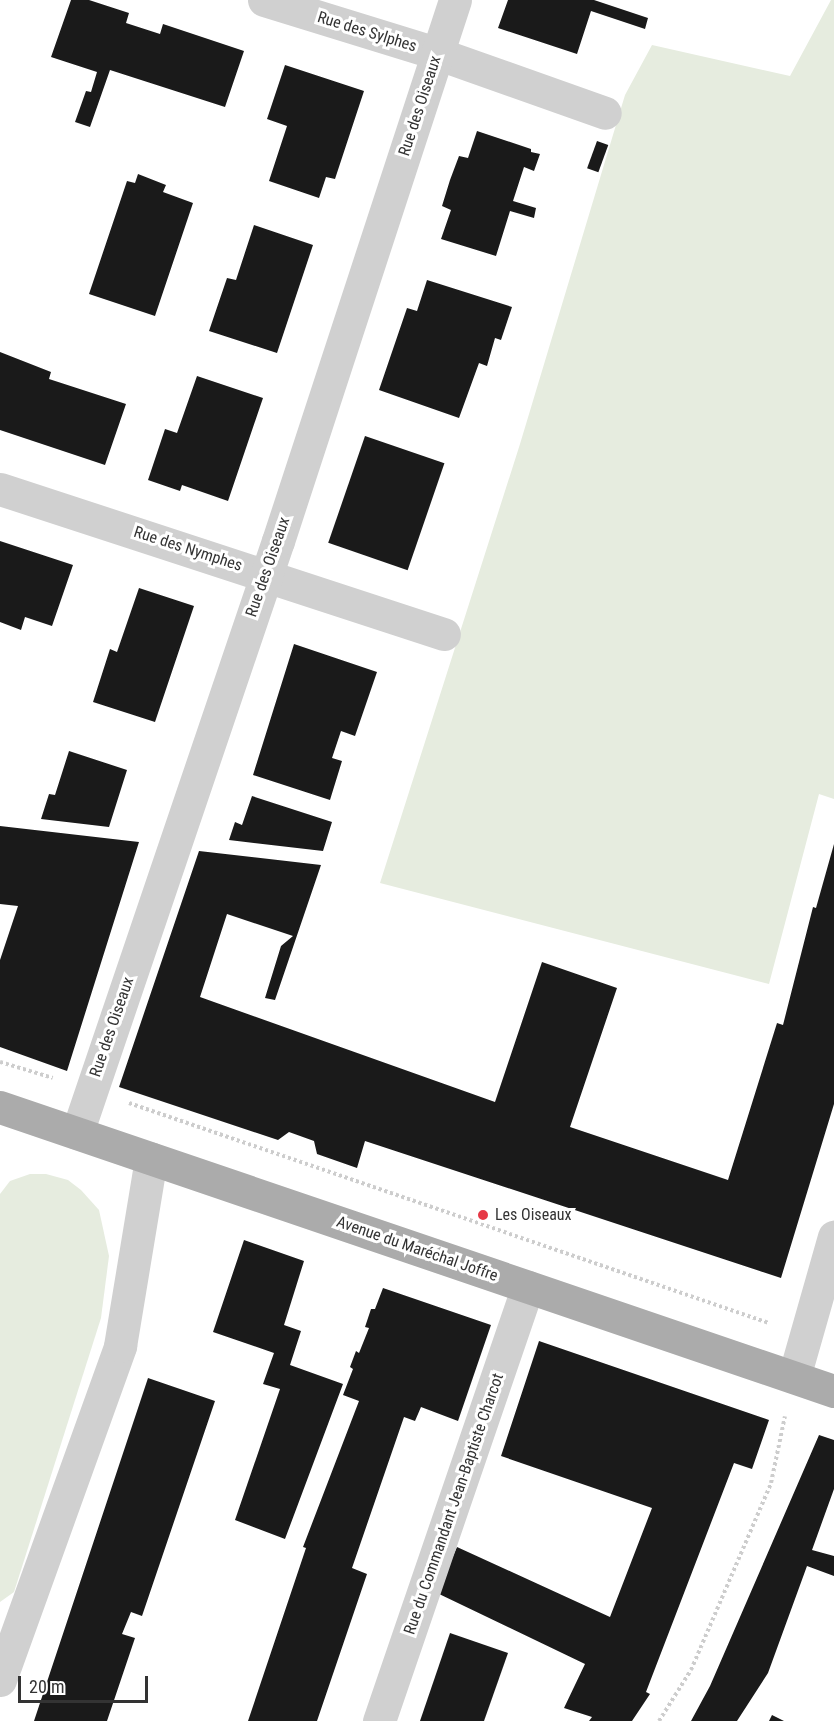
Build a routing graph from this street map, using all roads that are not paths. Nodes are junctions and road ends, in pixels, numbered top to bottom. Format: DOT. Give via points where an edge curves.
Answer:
graph roads {
  1 [pos="264,0"];
  2 [pos="455,0"];
  3 [pos="436,53"];
  4 [pos="605,113"];
  5 [pos="0,489"];
  6 [pos="265,574"];
  7 [pos="444,634"];
  8 [pos="0,1107"];
  9 [pos="77,1133"];
  10 [pos="151,1159"];
  11 [pos="834,1237"];
  12 [pos="528,1287"];
  13 [pos="794,1377"];
  14 [pos="834,1391"];
  15 [pos="0,1680"];
  16 [pos="379,1721"];
  1 -- 3 [label="street, Rue des Sylphes"];
  2 -- 3 [label="street, Rue des Oiseaux"];
  3 -- 4 [label="street, Rue des Sylphes"];
  3 -- 6 [label="street, Rue des Oiseaux"];
  5 -- 6 [label="street, Rue des Nymphes"];
  6 -- 7 [label="street, Rue des Nymphes"];
  6 -- 9 [label="street, Rue des Oiseaux"];
  8 -- 9 [label="main road, Avenue du Maréchal Joffre"];
  9 -- 10 [label="main road, Avenue du Maréchal Joffre"];
  10 -- 12 [label="main road, Avenue du Maréchal Joffre"];
  10 -- 15 [label="street" via="120,1346"];
  11 -- 13 [label="street"];
  12 -- 13 [label="main road, Avenue du Maréchal Joffre"];
  12 -- 16 [label="street, Rue du Commandant Jean-Baptiste Charcot"];
  13 -- 14 [label="main road, Avenue du Maréchal Joffre"];
}
